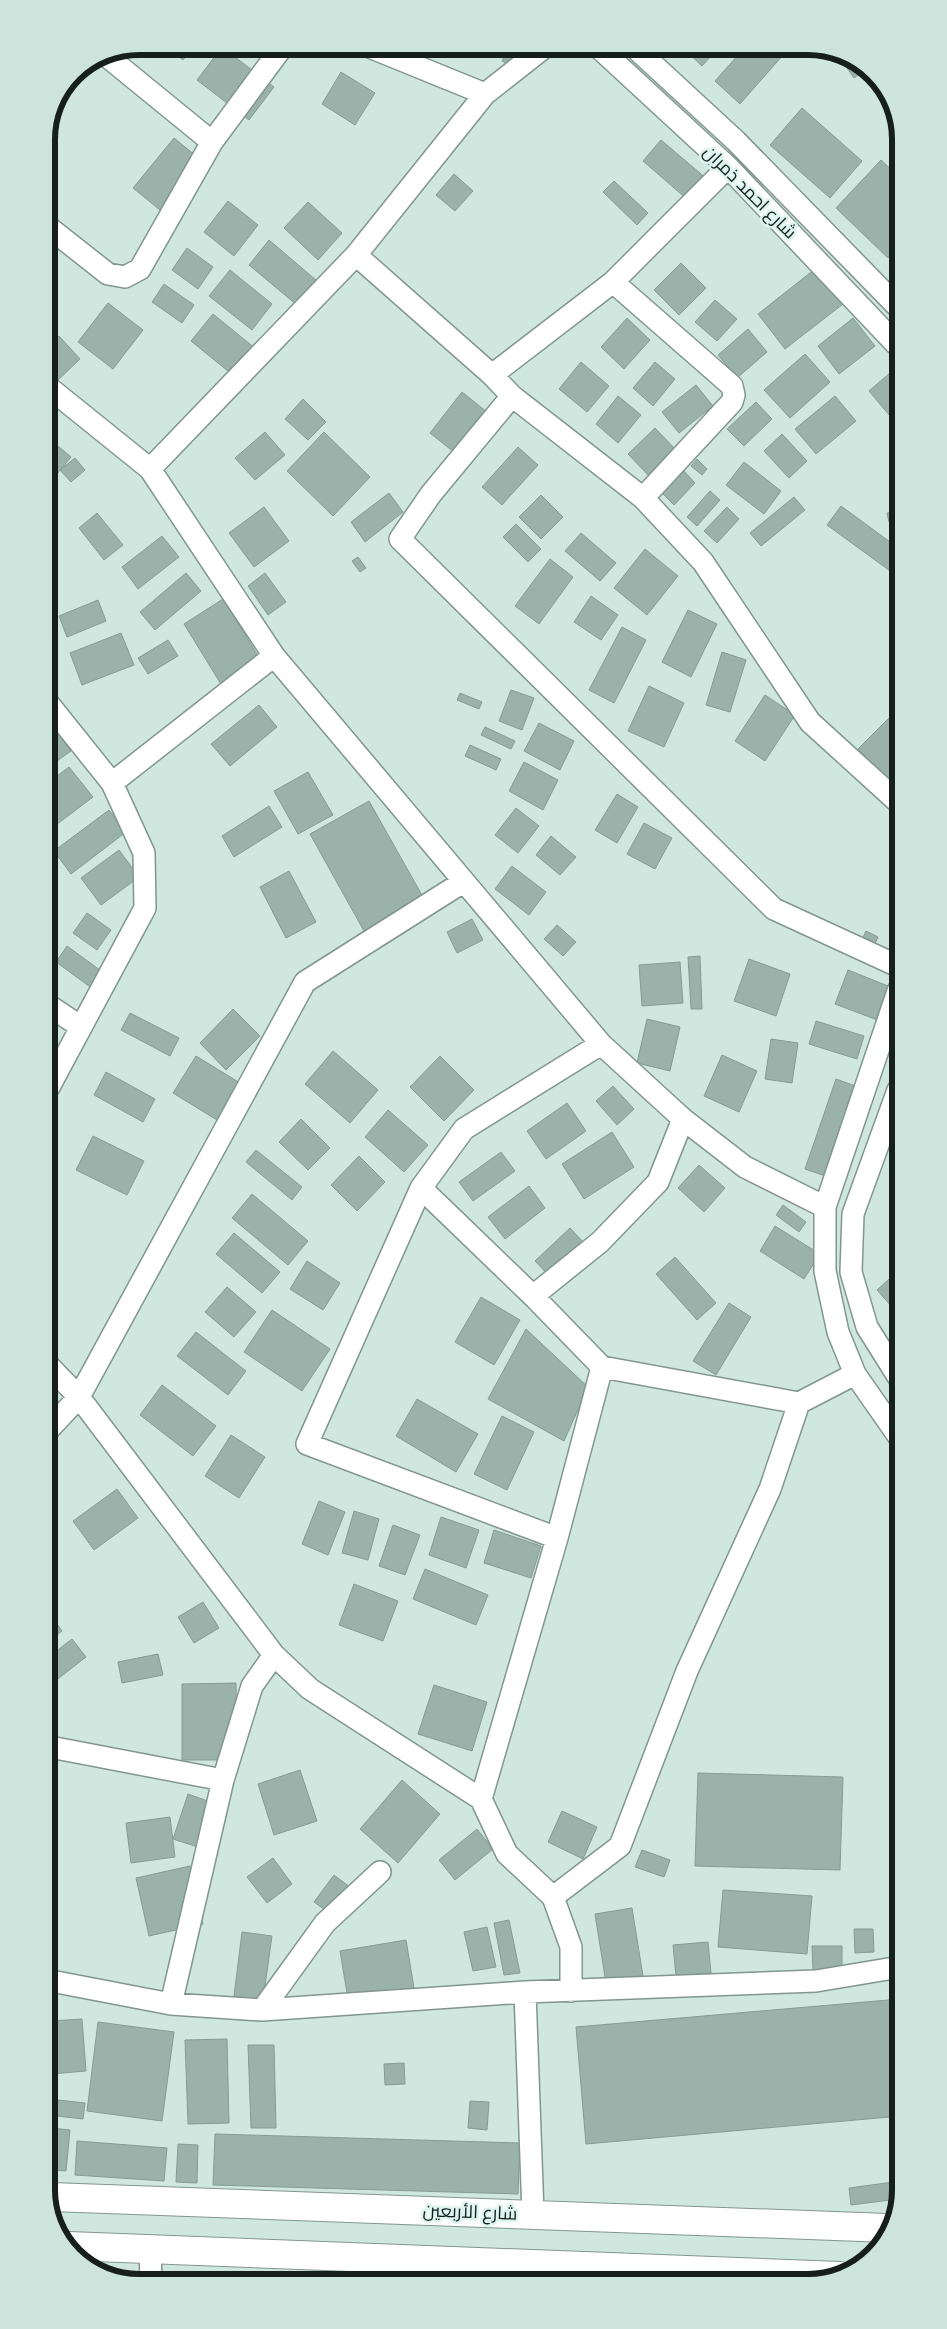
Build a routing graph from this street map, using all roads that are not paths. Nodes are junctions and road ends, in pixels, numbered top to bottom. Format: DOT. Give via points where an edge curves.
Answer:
graph roads {
  1 [pos="276,55"];
  2 [pos="389,55"];
  3 [pos="535,55"];
  4 [pos="607,55"];
  5 [pos="643,55"];
  6 [pos="110,60"];
  7 [pos="485,94"];
  8 [pos="212,142"];
  9 [pos="728,167"];
  10 [pos="55,232"];
  11 [pos="356,255"];
  12 [pos="613,282"];
  13 [pos="892,301"];
  14 [pos="892,340"];
  15 [pos="492,374"];
  16 [pos="55,392"];
  17 [pos="512,396"];
  18 [pos="150,468"];
  19 [pos="643,498"];
  20 [pos="274,656"];
  21 [pos="55,712"];
  22 [pos="112,782"];
  23 [pos="892,797"];
  24 [pos="463,882"];
  25 [pos="892,963"];
  26 [pos="55,1010"];
  27 [pos="892,1010"];
  28 [pos="81,1027"];
  29 [pos="601,1044"];
  30 [pos="55,1074"];
  31 [pos="892,1107"];
  32 [pos="683,1119"];
  33 [pos="421,1188"];
  34 [pos="826,1207"];
  35 [pos="533,1296"];
  36 [pos="892,1366"];
  37 [pos="602,1368"];
  38 [pos="55,1372"];
  39 [pos="855,1374"];
  40 [pos="79,1397"];
  41 [pos="800,1403"];
  42 [pos="55,1423"];
  43 [pos="892,1427"];
  44 [pos="557,1538"];
  45 [pos="274,1655"];
  46 [pos="55,1748"];
  47 [pos="223,1780"];
  48 [pos="481,1799"];
  49 [pos="380,1872"];
  50 [pos="553,1897"];
  51 [pos="892,1968"];
  52 [pos="55,1982"];
  53 [pos="571,1991"];
  54 [pos="525,1992"];
  55 [pos="171,2004"];
  56 [pos="262,2010"];
  57 [pos="56,2198"];
  58 [pos="532,2214"];
  59 [pos="883,2228"];
  60 [pos="77,2246"];
  61 [pos="150,2249"];
  62 [pos="151,2274"];
  63 [pos="736,2274"];
  1 -- 8 [label="street"];
  2 -- 7 [label="street"];
  3 -- 7 [label="street"];
  4 -- 9 [label="street, شارع احمد ذمران"];
  5 -- 13 [label="street, شارع احمد ذمران" via="736,142"];
  6 -- 8 [label="street"];
  7 -- 11 [label="street"];
  8 -- 10 [label="street" via="140,269 125,277 108,274"];
  9 -- 12 [label="street"];
  9 -- 14 [label="street, شارع احمد ذمران"];
  11 -- 15 [label="street"];
  11 -- 18 [label="street"];
  12 -- 15 [label="street"];
  12 -- 19 [label="street" via="732,386 734,395 732,402"];
  15 -- 17 [label="street"];
  16 -- 18 [label="street"];
  17 -- 19 [label="street"];
  17 -- 25 [label="street" via="431,494 400,538 774,909"];
  18 -- 20 [label="street"];
  19 -- 23 [label="street" via="703,562 810,722"];
  20 -- 22 [label="street"];
  20 -- 24 [label="street"];
  21 -- 22 [label="street"];
  22 -- 28 [label="street" via="144,853 146,908"];
  24 -- 29 [label="street"];
  24 -- 40 [label="street" via="305,982"];
  26 -- 28 [label="street"];
  27 -- 34 [label="street"];
  28 -- 30 [label="street"];
  29 -- 32 [label="street"];
  29 -- 33 [label="street" via="464,1129"];
  31 -- 36 [label="street" via="853,1214 851,1272 867,1328"];
  32 -- 34 [label="street" via="745,1167"];
  32 -- 35 [label="street" via="658,1182 600,1242"];
  33 -- 35 [label="street"];
  33 -- 44 [label="street" via="307,1444"];
  34 -- 39 [label="street" via="825,1271 838,1332"];
  35 -- 37 [label="street"];
  37 -- 41 [label="street"];
  37 -- 44 [label="street"];
  38 -- 40 [label="street"];
  39 -- 41 [label="street"];
  39 -- 43 [label="street"];
  40 -- 42 [label="street"];
  40 -- 45 [label="street"];
  41 -- 50 [label="street" via="770,1489 687,1671 620,1846"];
  44 -- 48 [label="street"];
  45 -- 47 [label="street" via="252,1686"];
  45 -- 48 [label="street" via="310,1689"];
  46 -- 47 [label="street"];
  47 -- 55 [label="street"];
  48 -- 50 [label="street" via="507,1854"];
  49 -- 56 [label="street" via="325,1923"];
  50 -- 53 [label="street" via="571,1948"];
  51 -- 53 [label="street" via="816,1980"];
  52 -- 55 [label="street"];
  53 -- 54 [label="street"];
  54 -- 56 [label="street"];
  54 -- 58 [label="street"];
  55 -- 56 [label="street"];
  57 -- 58 [label="main road, شارع الأربعين"];
  58 -- 59 [label="main road, شارع الأربعين"];
  60 -- 61 [label="main road"];
  61 -- 62 [label="street"];
  61 -- 63 [label="main road"];
}
